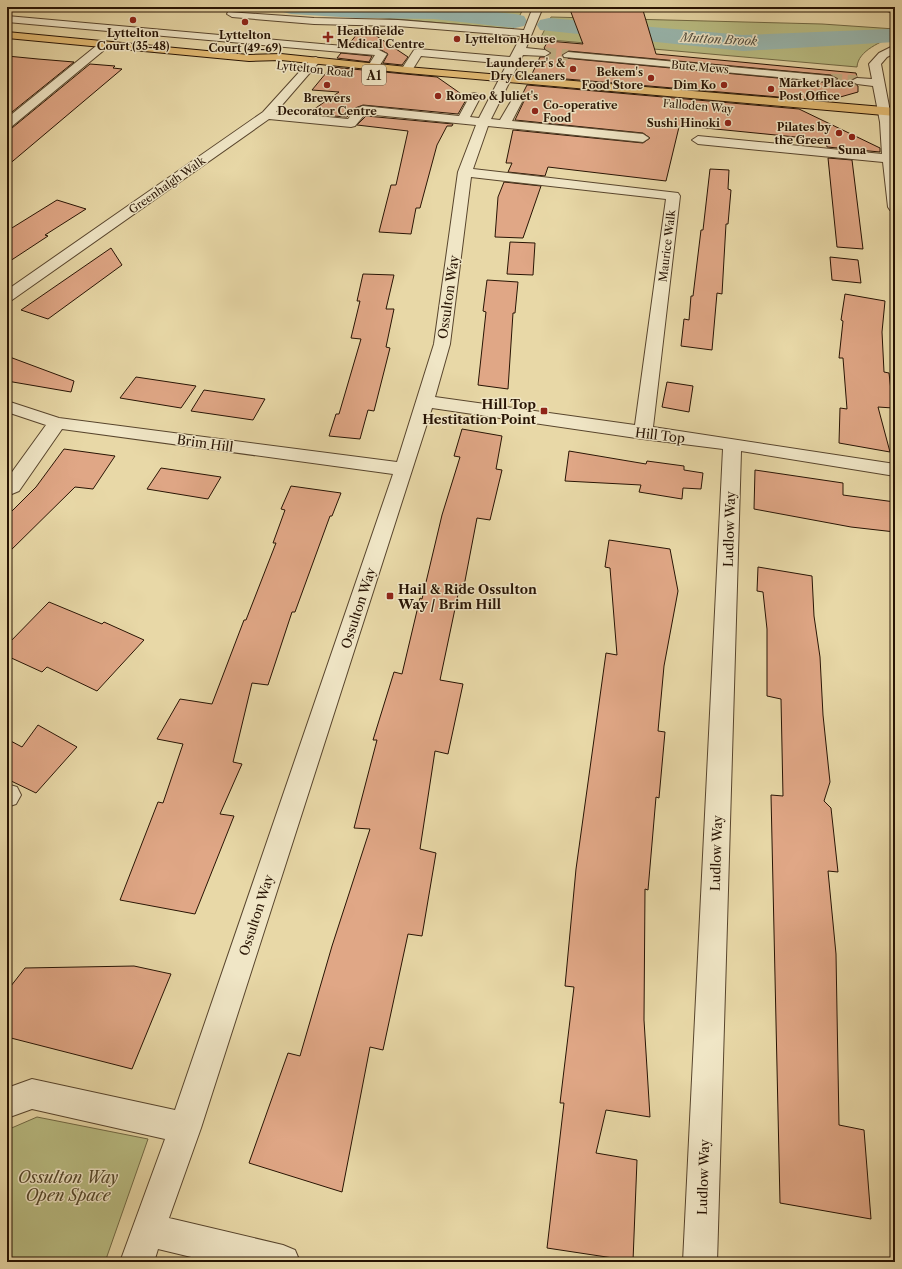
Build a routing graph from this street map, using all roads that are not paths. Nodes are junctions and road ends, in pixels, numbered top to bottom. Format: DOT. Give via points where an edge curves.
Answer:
graph roads {
  1 [pos="538,7"];
  2 [pos="884,7"];
  3 [pos="895,10"];
  4 [pos="232,14"];
  5 [pos="7,19"];
  6 [pos="528,33"];
  7 [pos="7,35"];
  8 [pos="105,44"];
  9 [pos="895,48"];
  10 [pos="545,53"];
  11 [pos="568,55"];
  12 [pos="516,56"];
  13 [pos="313,64"];
  14 [pos="374,66"];
  15 [pos="407,70"];
  16 [pos="831,79"];
  17 [pos="891,80"];
  18 [pos="857,81"];
  19 [pos="878,81"];
  20 [pos="503,83"];
  21 [pos="475,96"];
  22 [pos="517,100"];
  23 [pos="267,115"];
  24 [pos="889,117"];
  25 [pos="462,121"];
  26 [pos="483,123"];
  27 [pos="7,124"];
  28 [pos="504,125"];
  29 [pos="643,138"];
  30 [pos="698,140"];
  31 [pos="892,159"];
  32 [pos="465,172"];
  33 [pos="895,206"];
  34 [pos="7,297"];
  35 [pos="424,401"];
  36 [pos="7,406"];
  37 [pos="57,423"];
  38 [pos="643,433"];
  39 [pos="732,444"];
  40 [pos="404,470"];
  41 [pos="895,470"];
  42 [pos="7,489"];
  43 [pos="7,1103"];
  44 [pos="185,1128"];
  45 [pos="148,1230"];
  46 [pos="137,1262"];
  47 [pos="283,1262"];
  48 [pos="700,1262"];
  1 -- 6 [label="street, Ossulton Way"];
  2 -- 3 [label="street"];
  4 -- 6 [label="street" via="304,21 398,23"];
  5 -- 14 [label="street, Lyttelton Road" via="378,52 382,54"];
  6 -- 12 [label="street, Ossulton Way"];
  7 -- 8 [label="highway, Lyttelton Road / A1"];
  8 -- 13 [label="highway, Lyttelton Road / A1" via="249,58 272,64"];
  8 -- 27 [label="street"];
  9 -- 19 [label="street" via="883,55 875,64"];
  10 -- 12 [label="street"];
  11 -- 16 [label="street, Bute Mews"];
  12 -- 15 [label="street" via="418,52"];
  12 -- 20 [label="street, Ossulton Way"];
  13 -- 14 [label="highway, Lyttelton Road / A1"];
  13 -- 20 [label="highway, Lyttelton Road / A1"];
  13 -- 23 [label="street, Greenhalgh Walk"];
  14 -- 15 [label="highway, Lyttelton Road / A1"];
  15 -- 20 [label="highway, Lyttelton Road / A1"];
  17 -- 19 [label="street"];
  18 -- 19 [label="street"];
  19 -- 24 [label="street"];
  20 -- 24 [label="highway, Falloden Way / A1"];
  20 -- 26 [label="street, Ossulton Way"];
  21 -- 25 [label="street"];
  22 -- 28 [label="street"];
  23 -- 25 [label="street" via="352,123 361,111"];
  23 -- 34 [label="street, Greenhalgh Walk"];
  24 -- 31 [label="street" via="886,137"];
  25 -- 26 [label="street"];
  26 -- 28 [label="street"];
  26 -- 32 [label="street, Ossulton Way"];
  28 -- 29 [label="street"];
  30 -- 31 [label="street"];
  31 -- 33 [label="street"];
  32 -- 35 [label="street, Ossulton Way" via="442,344"];
  32 -- 38 [label="street, Maurice Walk" via="673,196"];
  35 -- 38 [label="street, Hill Top"];
  35 -- 40 [label="street, Ossulton Way"];
  36 -- 37 [label="street, Brim Hill"];
  37 -- 40 [label="street, Brim Hill"];
  37 -- 42 [label="street" via="12,486"];
  38 -- 39 [label="street, Hill Top"];
  39 -- 41 [label="street, Hill Top"];
  39 -- 48 [label="street, Ludlow Way"];
  40 -- 44 [label="street, Ossulton Way"];
  43 -- 44 [label="street" via="32,1094"];
  44 -- 45 [label="street, Ossulton Way"];
  45 -- 46 [label="street, Ossulton Way"];
  45 -- 47 [label="street"];
}
